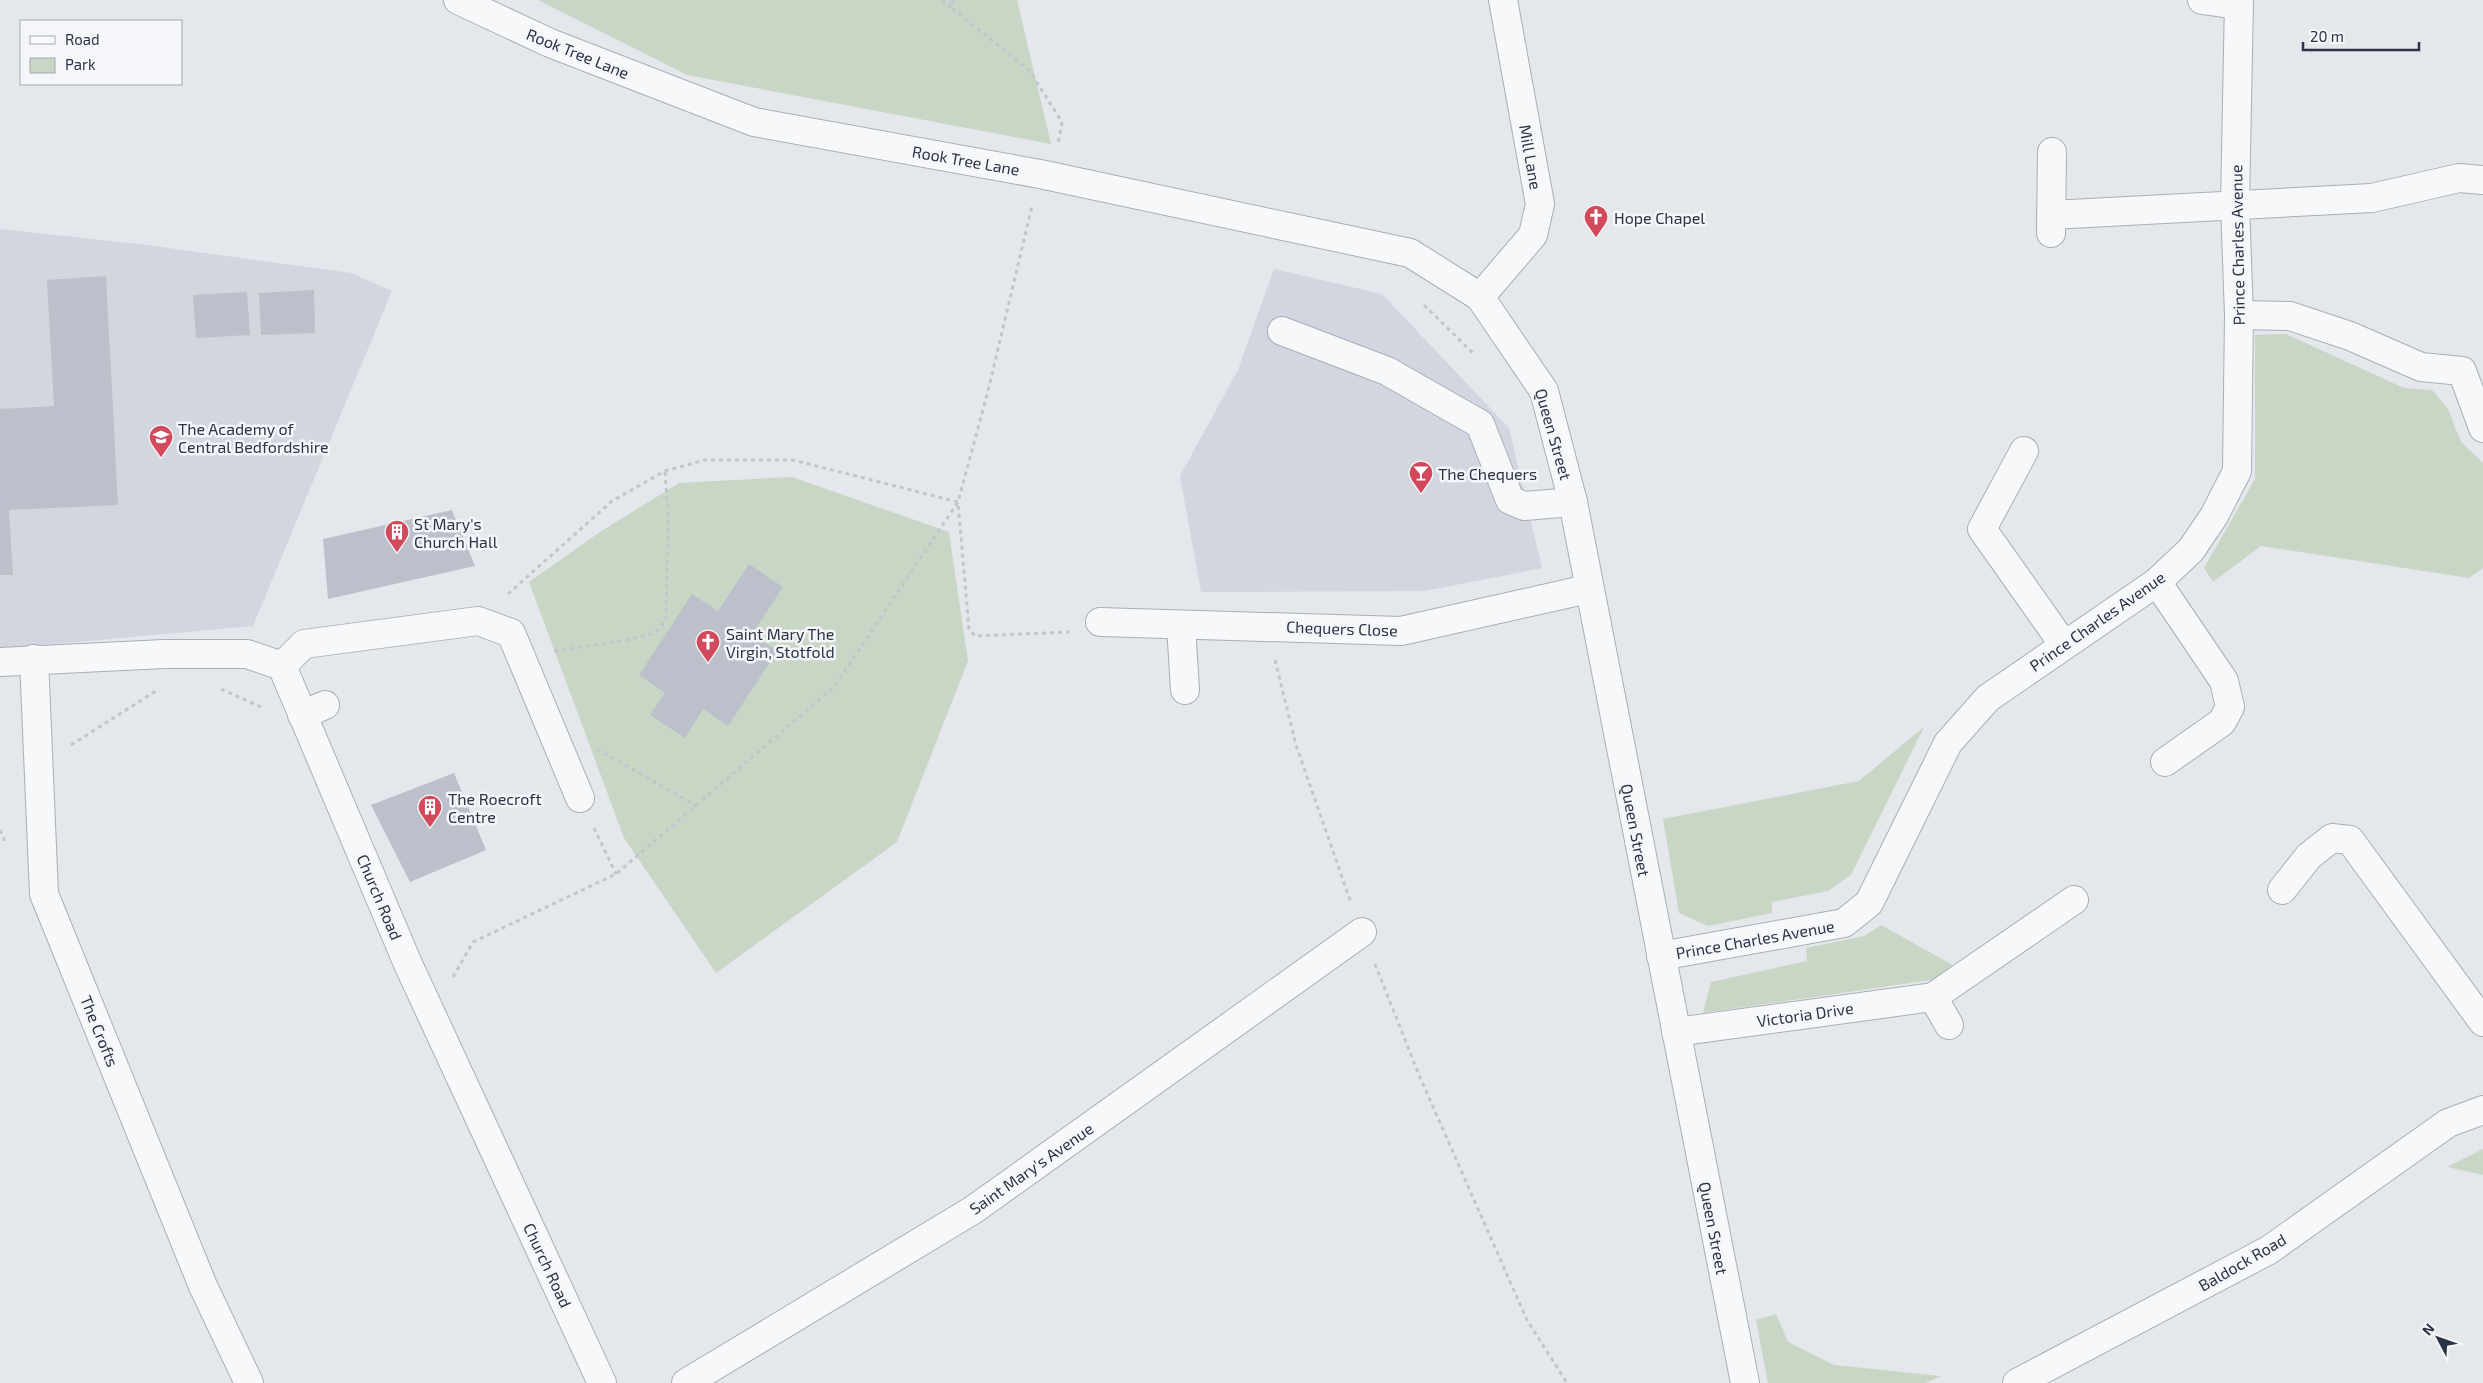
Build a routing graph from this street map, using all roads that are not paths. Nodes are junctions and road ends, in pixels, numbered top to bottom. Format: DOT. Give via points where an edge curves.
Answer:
graph roads {
  1 [pos="458,0"];
  2 [pos="1503,0"];
  3 [pos="2202,0"];
  4 [pos="2238,2"];
  5 [pos="2052,152"];
  6 [pos="2483,180"];
  7 [pos="2235,205"];
  8 [pos="1480,296"];
  9 [pos="2239,315"];
  10 [pos="1282,331"];
  11 [pos="2483,428"];
  12 [pos="2024,451"];
  13 [pos="1573,502"];
  14 [pos="2157,582"];
  15 [pos="1588,589"];
  16 [pos="1100,622"];
  17 [pos="1181,625"];
  18 [pos="2064,646"];
  19 [pos="34,660"];
  20 [pos="0,662"];
  21 [pos="282,666"];
  22 [pos="1184,690"];
  23 [pos="2165,762"];
  24 [pos="580,798"];
  25 [pos="2282,890"];
  26 [pos="2074,900"];
  27 [pos="1362,932"];
  28 [pos="1661,956"];
  29 [pos="1933,997"];
  30 [pos="2483,1022"];
  31 [pos="1949,1025"];
  32 [pos="1676,1032"];
  33 [pos="2483,1110"];
  34 [pos="249,1383"];
  35 [pos="602,1383"];
  36 [pos="686,1383"];
  37 [pos="1745,1383"];
  38 [pos="2017,1383"];
  1 -- 8 [label="street, Rook Tree Lane" via="550,43 754,122 1046,175 1410,253"];
  2 -- 8 [label="street, Mill Lane" via="1540,204 1533,235"];
  3 -- 4 [label="street"];
  4 -- 7 [label="street, Prince Charles Avenue"];
  5 -- 7 [label="street" via="2051,225"];
  6 -- 7 [label="street" via="2459,178 2372,198"];
  7 -- 9 [label="street, Prince Charles Avenue"];
  8 -- 13 [label="street, Queen Street" via="1544,391"];
  9 -- 11 [label="street" via="2290,316 2350,336 2421,367 2462,371"];
  9 -- 14 [label="street, Prince Charles Avenue" via="2237,471 2214,516 2191,550"];
  10 -- 13 [label="street" via="1388,371 1480,424 1510,500 1524,506"];
  12 -- 18 [label="street" via="1982,529"];
  13 -- 15 [label="street, Queen Street"];
  14 -- 18 [label="street, Prince Charles Avenue"];
  14 -- 23 [label="street" via="2224,681 2230,707 2222,722"];
  15 -- 17 [label="street, Chequers Close" via="1401,631"];
  15 -- 28 [label="street, Queen Street"];
  16 -- 17 [label="street, Chequers Close"];
  17 -- 22 [label="street"];
  18 -- 28 [label="street, Prince Charles Avenue" via="1988,698 1948,743 1868,902 1844,923"];
  19 -- 20 [label="street"];
  19 -- 21 [label="street" via="246,654"];
  19 -- 34 [label="street, The Crofts" via="44,894 203,1286"];
  21 -- 24 [label="street" via="304,644 478,621 511,633"];
  21 -- 35 [label="street, Church Road" via="314,710 408,964"];
  25 -- 30 [label="street" via="2310,856 2332,838 2350,840"];
  26 -- 29 [label="street, Victoria Drive"];
  27 -- 36 [label="street, Saint Mary's Avenue" via="973,1210"];
  28 -- 32 [label="street, Queen Street"];
  29 -- 31 [label="street"];
  29 -- 32 [label="street, Victoria Drive"];
  32 -- 37 [label="street, Queen Street"];
  33 -- 38 [label="street, Baldock Road" via="2448,1123 2269,1250"];
}
